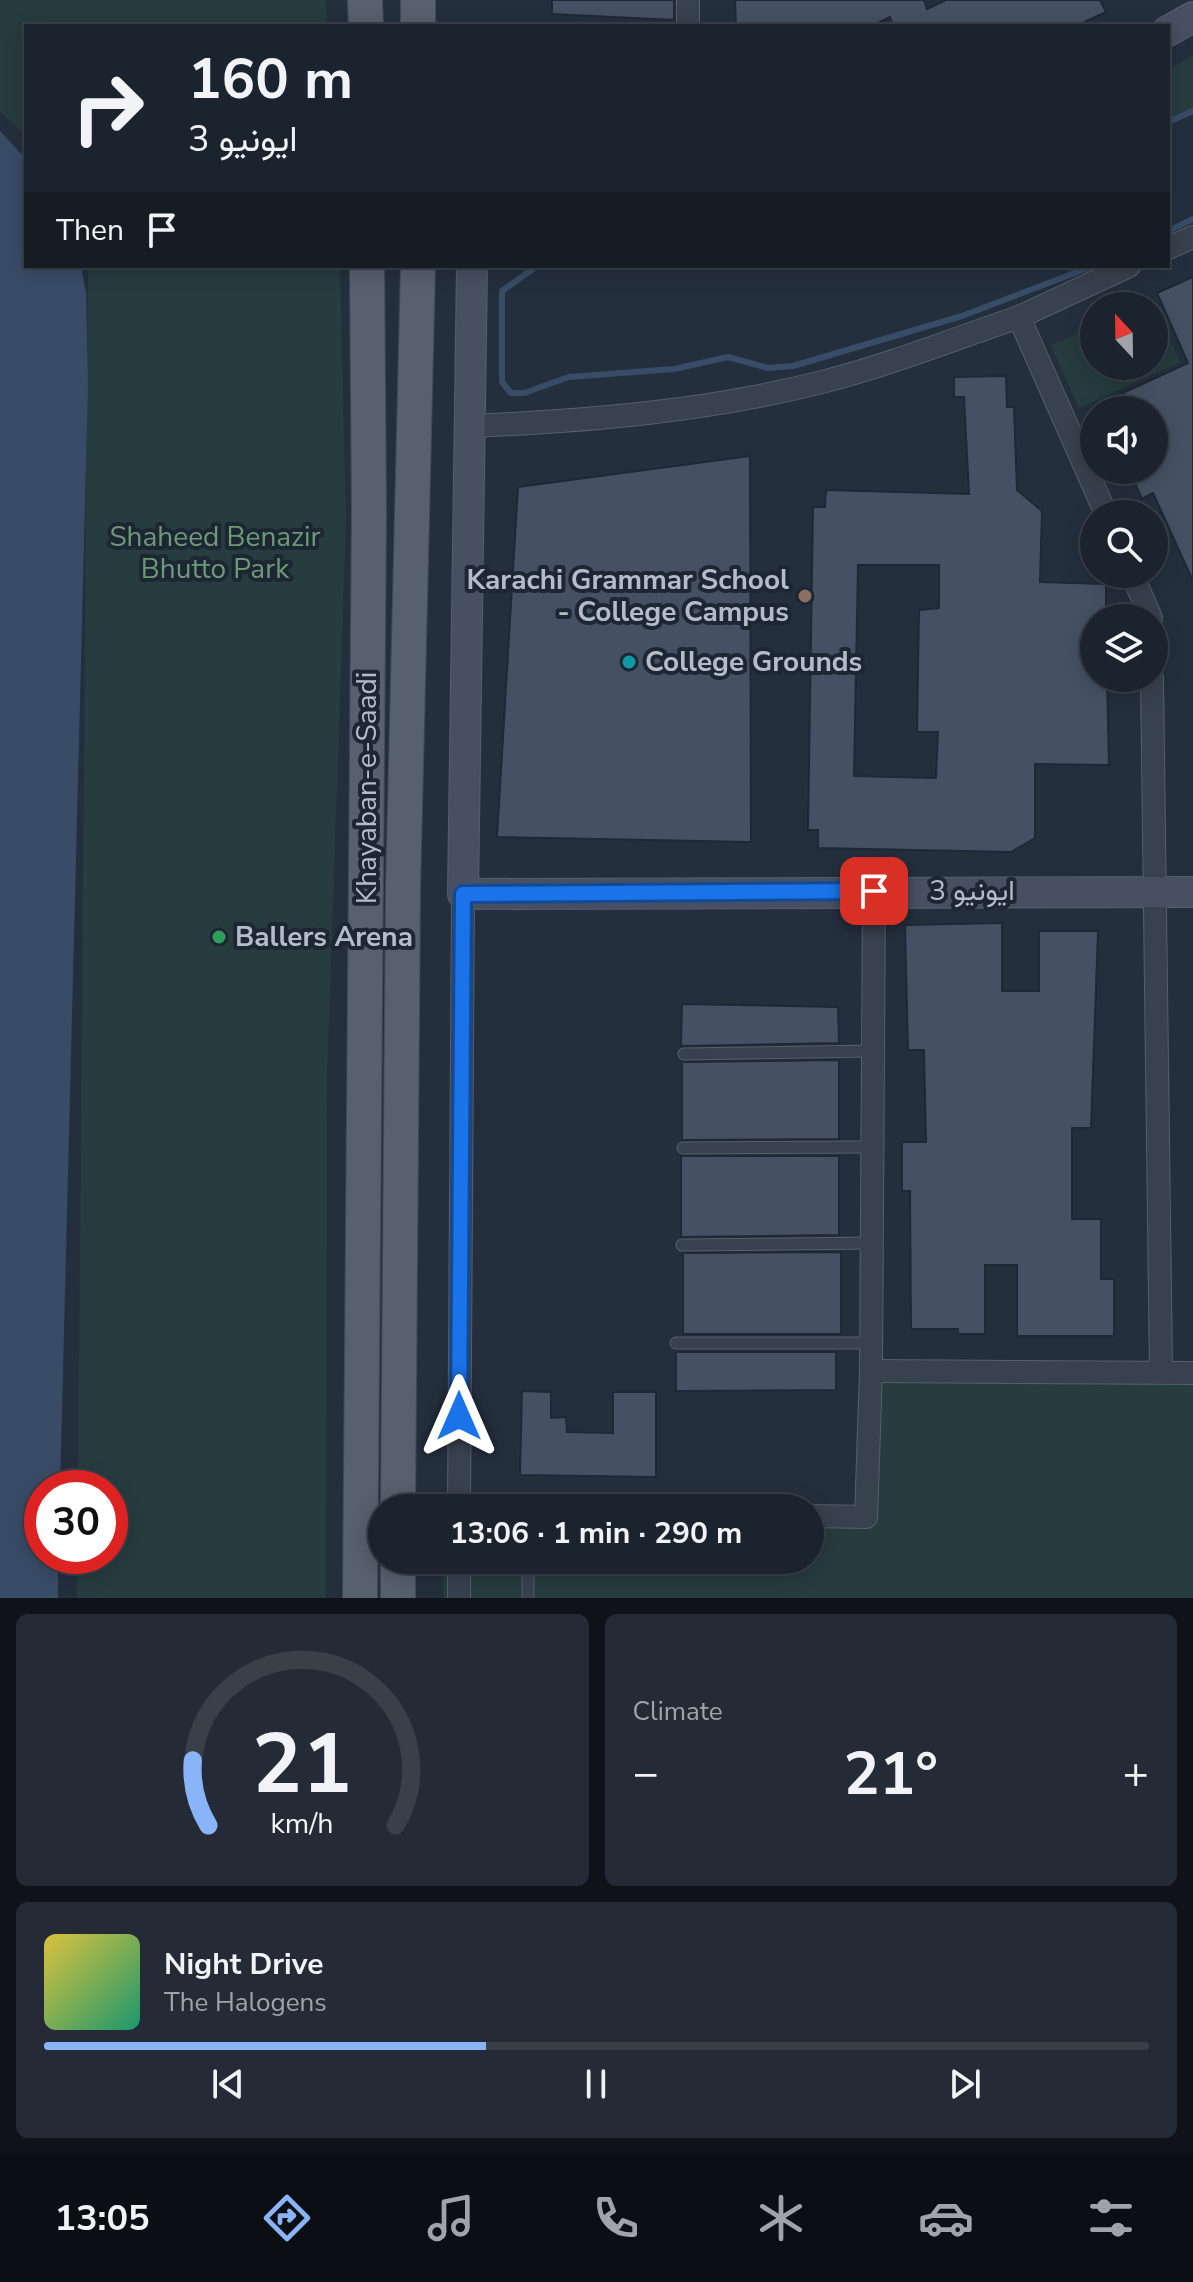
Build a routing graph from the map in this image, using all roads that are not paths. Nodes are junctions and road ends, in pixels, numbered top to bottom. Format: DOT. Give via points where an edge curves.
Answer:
graph roads {
  1 [pos="418,0"];
  2 [pos="688,0"];
  3 [pos="1193,17"];
  4 [pos="418,24"];
  5 [pos="688,24"];
  6 [pos="1170,30"];
  7 [pos="1193,237"];
  8 [pos="1170,247"];
  9 [pos="367,268"];
  10 [pos="418,268"];
  11 [pos="472,268"];
  12 [pos="1125,268"];
  13 [pos="1019,317"];
  14 [pos="471,426"];
  15 [pos="1100,500"];
  16 [pos="1152,692"];
  17 [pos="874,891"];
  18 [pos="1156,892"];
  19 [pos="1193,892"];
  20 [pos="463,894"];
  21 [pos="873,1051"];
  22 [pos="684,1054"];
  23 [pos="872,1147"];
  24 [pos="683,1148"];
  25 [pos="872,1243"];
  26 [pos="682,1245"];
  27 [pos="676,1343"];
  28 [pos="871,1343"];
  29 [pos="871,1371"];
  30 [pos="1161,1372"];
  31 [pos="1193,1373"];
  32 [pos="398,1494"];
  33 [pos="459,1494"];
  34 [pos="824,1516"];
  35 [pos="398,1574"];
  36 [pos="459,1574"];
  37 [pos="528,1574"];
  38 [pos="360,1598"];
  39 [pos="398,1598"];
  40 [pos="459,1598"];
  41 [pos="528,1598"];
  1 -- 4 [label="main road"];
  2 -- 5 [label="street"];
  3 -- 6 [label="street"];
  7 -- 8 [label="street"];
  9 -- 38 [label="main road, Khayaban-e-Saadi"];
  10 -- 32 [label="main road, Khayaban-e-Saadi" via="403,874"];
  11 -- 14 [label="street"];
  12 -- 13 [label="street"];
  13 -- 14 [label="street" via="774,393 621,415"];
  13 -- 15 [label="street"];
  14 -- 20 [label="street"];
  16 -- 18 [label="street"];
  17 -- 18 [label="street, ایونیو 3"];
  17 -- 20 [label="street, ایونیو 3"];
  17 -- 21 [label="street"];
  18 -- 19 [label="street, ایونیو 3"];
  18 -- 30 [label="street"];
  20 -- 33 [label="street"];
  21 -- 22 [label="lane"];
  21 -- 23 [label="street"];
  23 -- 24 [label="lane"];
  23 -- 25 [label="street"];
  25 -- 26 [label="lane"];
  25 -- 28 [label="street"];
  27 -- 28 [label="lane"];
  28 -- 29 [label="street"];
  29 -- 30 [label="street"];
  29 -- 34 [label="street" via="866,1517"];
  30 -- 31 [label="street"];
  35 -- 39 [label="main road"];
  36 -- 40 [label="street"];
  37 -- 41 [label="lane"];
}
